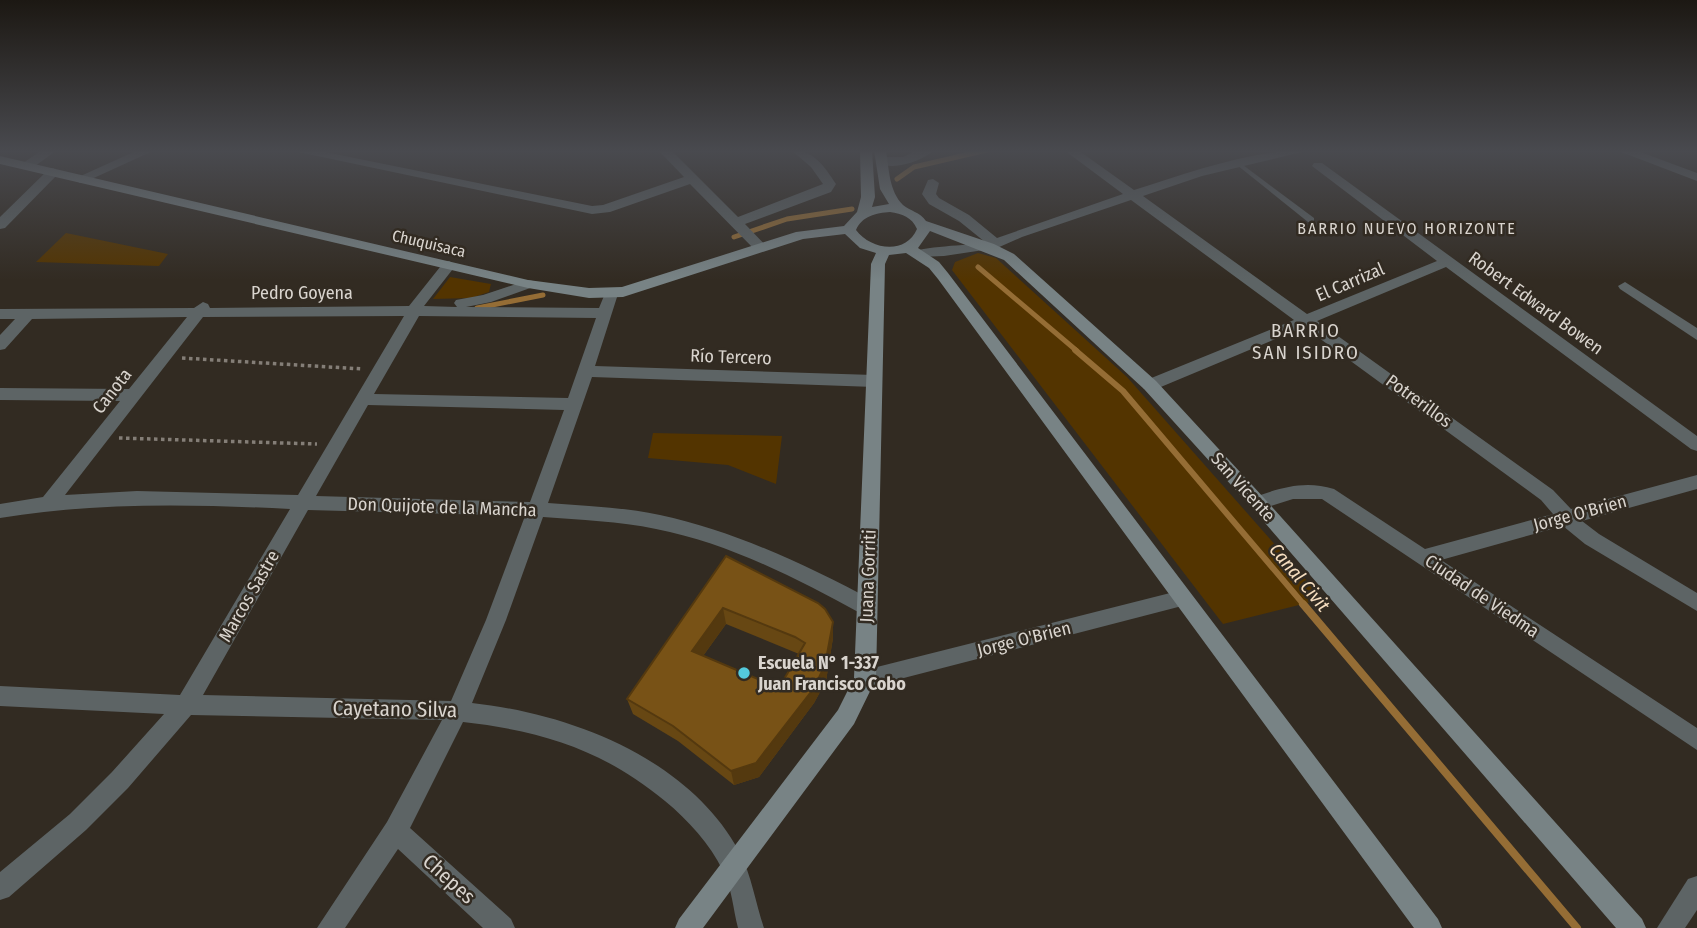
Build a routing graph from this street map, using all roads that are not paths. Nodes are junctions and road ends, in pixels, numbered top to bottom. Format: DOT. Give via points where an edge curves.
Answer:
graph roads {
  1 [pos="32,193"];
  2 [pos="141,193"];
  3 [pos="509,193"];
  4 [pos="649,193"];
  5 [pos="707,193"];
  6 [pos="817,193"];
  7 [pos="868,193"];
  8 [pos="889,193"];
  9 [pos="929,193"];
  10 [pos="1138,193"];
  11 [pos="1277,193"];
  12 [pos="1355,193"];
  13 [pos="1132,195"];
  14 [pos="900,210"];
  15 [pos="863,213"];
  16 [pos="1311,220"];
  17 [pos="923,224"];
  18 [pos="0,225"];
  19 [pos="849,230"];
  20 [pos="748,235"];
  21 [pos="993,245"];
  22 [pos="884,251"];
  23 [pos="913,251"];
  24 [pos="1447,262"];
  25 [pos="449,265"];
  26 [pos="528,284"];
  27 [pos="1625,286"];
  28 [pos="611,294"];
  29 [pos="0,305"];
  30 [pos="415,307"];
  31 [pos="202,308"];
  32 [pos="605,313"];
  33 [pos="0,314"];
  34 [pos="28,314"];
  35 [pos="1308,321"];
  36 [pos="1697,335"];
  37 [pos="0,345"];
  38 [pos="586,371"];
  39 [pos="874,381"];
  40 [pos="1150,386"];
  41 [pos="0,394"];
  42 [pos="133,395"];
  43 [pos="362,399"];
  44 [pos="575,404"];
  45 [pos="1697,445"];
  46 [pos="1697,482"];
  47 [pos="49,502"];
  48 [pos="304,503"];
  49 [pos="1258,503"];
  50 [pos="537,509"];
  51 [pos="0,511"];
  52 [pos="1566,517"];
  53 [pos="1423,557"];
  54 [pos="1182,598"];
  55 [pos="1697,603"];
  56 [pos="867,607"];
  57 [pos="865,679"];
  58 [pos="0,696"];
  59 [pos="185,706"];
  60 [pos="460,709"];
  61 [pos="1697,740"];
  62 [pos="395,831"];
  63 [pos="734,867"];
  64 [pos="0,888"];
  65 [pos="1697,888"];
  66 [pos="330,928"];
  67 [pos="502,928"];
  68 [pos="688,928"];
  69 [pos="751,928"];
  70 [pos="1429,928"];
  71 [pos="1633,928"];
  72 [pos="1670,928"];
  1 -- 18 [label="street"];
  2 -- 25 [label="main road, Chuquisaca"];
  3 -- 4 [label="street" via="592,210"];
  5 -- 20 [label="street"];
  6 -- 20 [label="street"];
  7 -- 15 [label="main road"];
  8 -- 14 [label="main road"];
  9 -- 21 [label="street, San Vicente"];
  10 -- 13 [label="street"];
  11 -- 16 [label="lane"];
  12 -- 24 [label="street, Robert Edward Bowen"];
  13 -- 21 [label="street"];
  13 -- 35 [label="street, Potrerillos"];
  14 -- 15 [label="main road"];
  14 -- 17 [label="main road"];
  15 -- 19 [label="main road"];
  17 -- 21 [label="main road, San Vicente"];
  17 -- 23 [label="main road" via="922,238"];
  19 -- 20 [label="main road, Chuquisaca"];
  19 -- 22 [label="main road" via="861,245"];
  20 -- 28 [label="main road, Chuquisaca" via="642,288"];
  21 -- 23 [label="street" via="954,252"];
  21 -- 40 [label="main road, San Vicente"];
  22 -- 23 [label="main road"];
  22 -- 39 [label="main road, Juana Gorriti" via="878,264"];
  23 -- 54 [label="main road" via="943,276"];
  24 -- 35 [label="street, El Carrizal"];
  24 -- 45 [label="street, Robert Edward Bowen"];
  25 -- 26 [label="main road, Chuquisaca"];
  25 -- 30 [label="street, Marcos Sastre"];
  26 -- 28 [label="main road, Chuquisaca"];
  26 -- 30 [label="street, Pedro Goyena" via="473,302"];
  27 -- 36 [label="street"];
  28 -- 32 [label="street"];
  29 -- 31 [label="street, Pedro Goyena"];
  30 -- 31 [label="street, Pedro Goyena"];
  30 -- 32 [label="street, Pedro Goyena"];
  30 -- 43 [label="street, Marcos Sastre"];
  31 -- 34 [label="street, Pedro Goyena"];
  31 -- 42 [label="street, Canota"];
  32 -- 38 [label="street"];
  33 -- 34 [label="street, Pedro Goyena"];
  34 -- 37 [label="street"];
  35 -- 40 [label="street, El Carrizal"];
  35 -- 52 [label="street, Potrerillos" via="1547,495"];
  38 -- 39 [label="street, Río Tercero"];
  38 -- 44 [label="street"];
  39 -- 56 [label="main road, Juana Gorriti"];
  40 -- 49 [label="main road, San Vicente"];
  41 -- 42 [label="street"];
  42 -- 47 [label="street, Canota"];
  43 -- 44 [label="street"];
  43 -- 48 [label="street, Marcos Sastre"];
  44 -- 50 [label="street"];
  46 -- 52 [label="street, Jorge O'Brien"];
  47 -- 48 [label="street, Don Quijote de la Mancha" via="182,499"];
  47 -- 51 [label="street, Don Quijote de la Mancha"];
  48 -- 50 [label="street, Don Quijote de la Mancha"];
  48 -- 59 [label="street, Marcos Sastre"];
  49 -- 53 [label="street, Ciudad de Viedma" via="1313,489 1328,494"];
  49 -- 71 [label="main road, San Vicente"];
  50 -- 56 [label="street, Don Quijote de la Mancha" via="634,518 693,532 781,564"];
  50 -- 60 [label="street"];
  52 -- 53 [label="street, Jorge O'Brien"];
  52 -- 55 [label="street, Potrerillos" via="1602,547"];
  53 -- 61 [label="street, Ciudad de Viedma"];
  54 -- 57 [label="street, Jorge O'Brien"];
  54 -- 70 [label="main road"];
  56 -- 57 [label="main road, Juana Gorriti"];
  57 -- 63 [label="main road, Juana Gorriti" via="846,716"];
  58 -- 59 [label="street, Cayetano Silva"];
  59 -- 60 [label="street, Cayetano Silva"];
  59 -- 64 [label="street, Marcos Sastre" via="78,822"];
  60 -- 62 [label="street"];
  60 -- 63 [label="street, Cayetano Silva" via="590,738 635,762 701,820"];
  62 -- 66 [label="street"];
  62 -- 67 [label="street, Chepes"];
  63 -- 68 [label="main road, Juana Gorriti"];
  63 -- 69 [label="street, Cayetano Silva"];
  65 -- 72 [label="street"];
}
